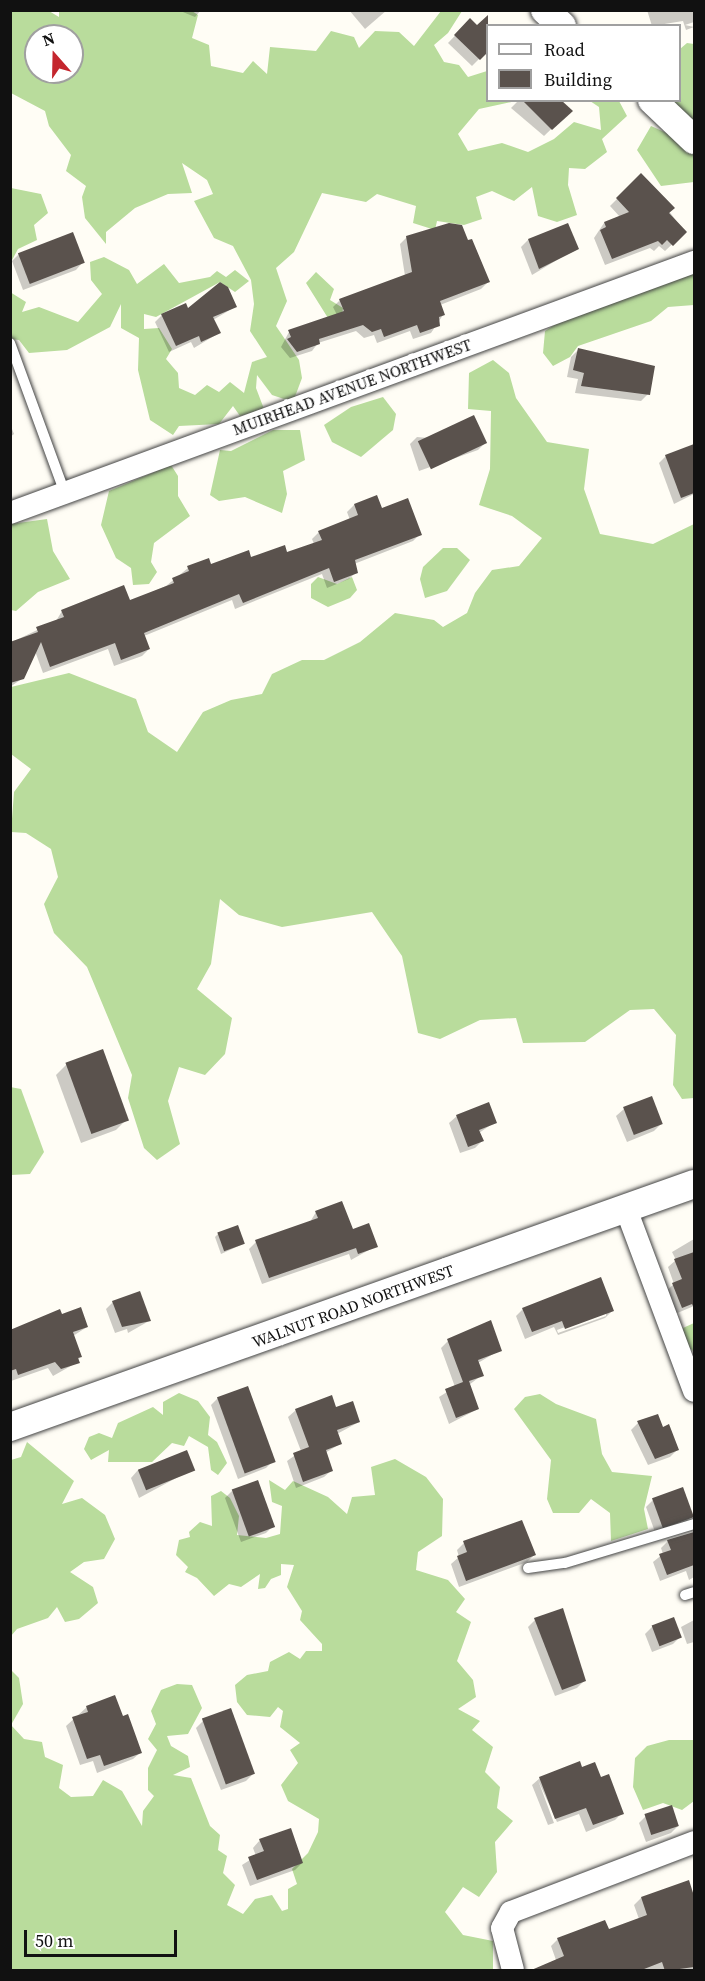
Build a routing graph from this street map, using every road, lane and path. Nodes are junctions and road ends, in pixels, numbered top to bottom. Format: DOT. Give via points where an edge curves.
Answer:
graph roads {
  1 [pos="544,10"];
  2 [pos="560,24"];
  3 [pos="654,102"];
  4 [pos="694,140"];
  5 [pos="694,262"];
  6 [pos="10,343"];
  7 [pos="65,493"];
  8 [pos="10,513"];
  9 [pos="694,1184"];
  10 [pos="626,1209"];
  11 [pos="694,1392"];
  12 [pos="10,1427"];
  13 [pos="694,1524"];
  14 [pos="528,1568"];
  15 [pos="694,1842"];
  16 [pos="513,1971"];
  1 -- 2 [label="street"];
  3 -- 4 [label="street"];
  5 -- 7 [label="street, MUIRHEAD AVENUE NORTHWEST"];
  6 -- 7 [label="lane"];
  7 -- 8 [label="street, MUIRHEAD AVENUE NORTHWEST"];
  9 -- 10 [label="street, WALNUT ROAD NORTHWEST"];
  10 -- 11 [label="street"];
  10 -- 12 [label="street, WALNUT ROAD NORTHWEST"];
  13 -- 14 [label="lane" via="565,1563"];
  15 -- 16 [label="street" via="511,1912 502,1928"];
}
